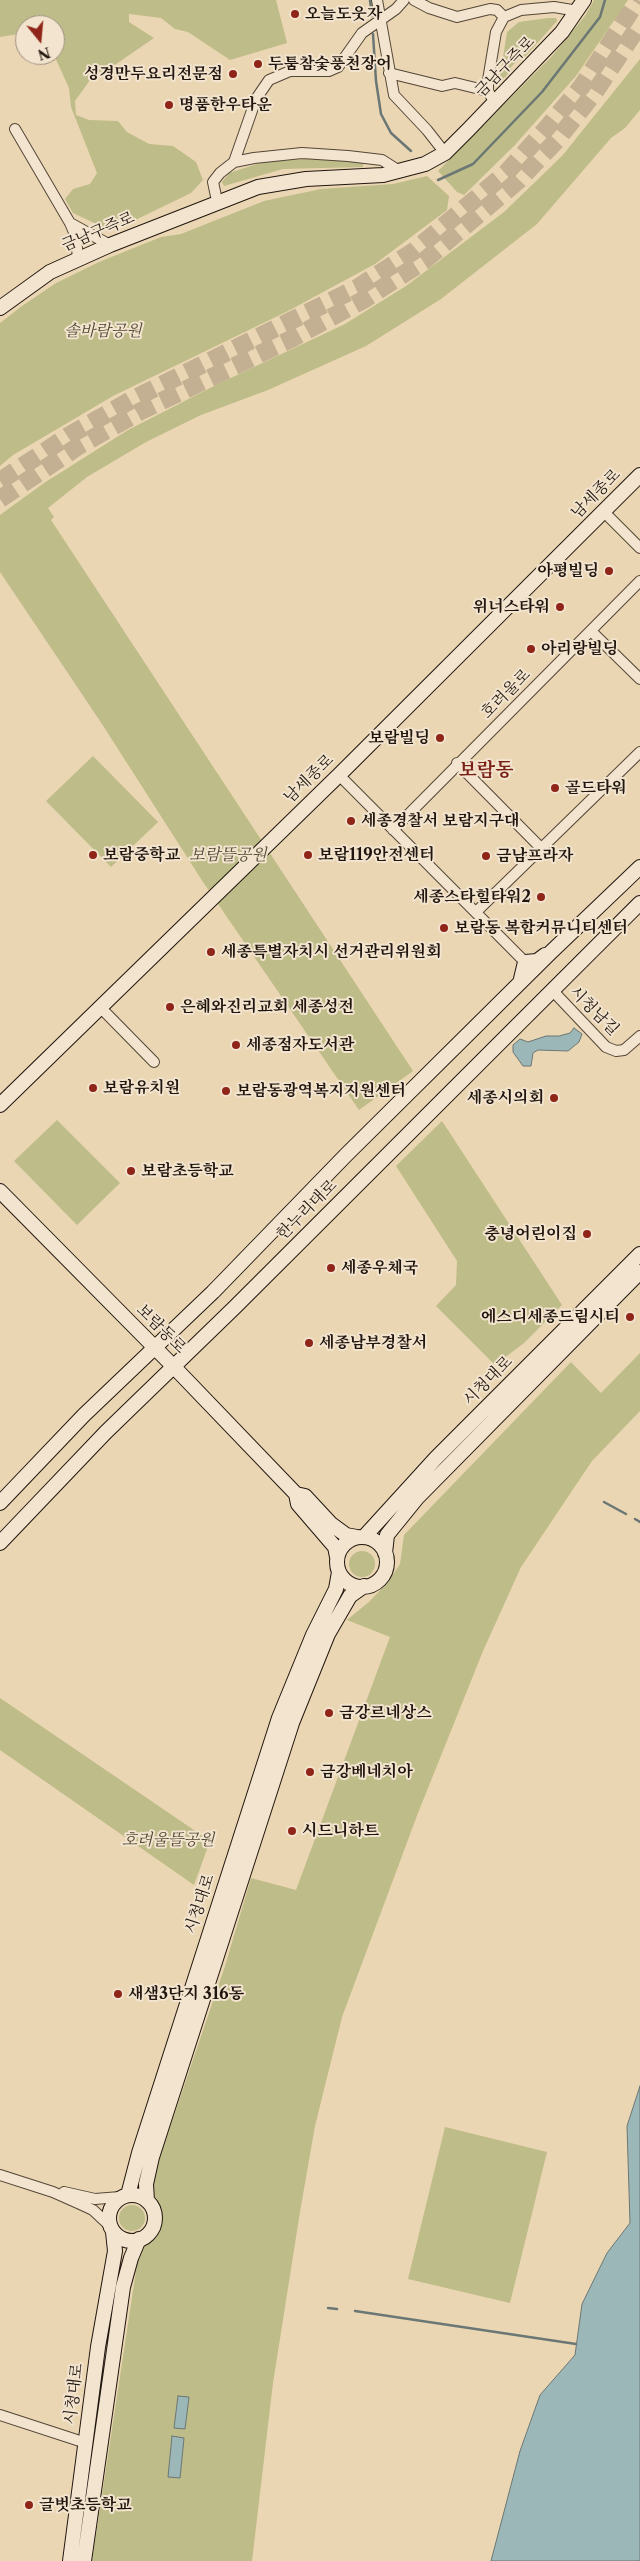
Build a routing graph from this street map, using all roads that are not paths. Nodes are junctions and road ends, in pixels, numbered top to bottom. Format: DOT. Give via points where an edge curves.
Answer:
graph roads {
  1 [pos="377,0"];
  2 [pos="404,0"];
  3 [pos="414,0"];
  4 [pos="581,6"];
  5 [pos="504,17"];
  6 [pos="381,19"];
  7 [pos="389,72"];
  8 [pos="492,97"];
  9 [pos="16,129"];
  10 [pos="445,153"];
  11 [pos="234,162"];
  12 [pos="401,172"];
  13 [pos="217,201"];
  14 [pos="70,222"];
  15 [pos="110,245"];
  16 [pos="78,260"];
  17 [pos="0,308"];
  18 [pos="640,475"];
  19 [pos="603,511"];
  20 [pos="640,548"];
  21 [pos="640,581"];
  22 [pos="591,631"];
  23 [pos="640,679"];
  24 [pos="640,752"];
  25 [pos="457,763"];
  26 [pos="338,775"];
  27 [pos="393,830"];
  28 [pos="542,848"];
  29 [pos="640,867"];
  30 [pos="640,904"];
  31 [pos="476,912"];
  32 [pos="550,952"];
  33 [pos="525,962"];
  34 [pos="518,986"];
  35 [pos="552,990"];
  36 [pos="100,1007"];
  37 [pos="640,1036"];
  38 [pos="154,1062"];
  39 [pos="0,1105"];
  40 [pos="0,1191"];
  41 [pos="640,1254"];
  42 [pos="640,1272"];
  43 [pos="155,1348"];
  44 [pos="174,1367"];
  45 [pos="296,1494"];
  46 [pos="0,1503"];
  47 [pos="361,1537"];
  48 [pos="0,1542"];
  49 [pos="385,1553"];
  50 [pos="337,1558"];
  51 [pos="339,1572"];
  52 [pos="364,1586"];
  53 [pos="0,2174"];
  54 [pos="53,2192"];
  55 [pos="124,2196"];
  56 [pos="148,2201"];
  57 [pos="111,2229"];
  58 [pos="139,2239"];
  59 [pos="0,2415"];
  60 [pos="86,2443"];
  61 [pos="70,2561"];
  62 [pos="84,2561"];
  1 -- 6 [label="street"];
  2 -- 6 [label="street"];
  3 -- 5 [label="street" via="457,17 490,9 497,10"];
  4 -- 5 [label="street" via="521,10"];
  4 -- 8 [label="street, 금남구즉로" via="562,32"];
  5 -- 8 [label="street" via="496,32"];
  6 -- 7 [label="street"];
  6 -- 11 [label="street" via="362,33 338,67 329,71 290,71 269,80 256,99"];
  7 -- 8 [label="street" via="442,86 455,83"];
  7 -- 10 [label="street" via="394,95"];
  8 -- 10 [label="street, 금남구즉로"];
  9 -- 14 [label="street"];
  10 -- 12 [label="street, 금남구즉로"];
  11 -- 12 [label="street" via="302,153 382,160"];
  11 -- 13 [label="street" via="214,182"];
  12 -- 13 [label="street, 금남구즉로" via="283,181"];
  13 -- 15 [label="street, 금남구즉로"];
  14 -- 15 [label="street"];
  14 -- 16 [label="street" via="76,237"];
  15 -- 16 [label="street, 금남구즉로"];
  16 -- 17 [label="street, 금남구즉로" via="50,272"];
  18 -- 19 [label="street, 남세종로"];
  19 -- 20 [label="street"];
  19 -- 26 [label="street, 남세종로"];
  21 -- 22 [label="street, 호려울로"];
  22 -- 23 [label="street"];
  22 -- 25 [label="street, 호려울로"];
  24 -- 28 [label="street"];
  25 -- 27 [label="street, 호려울로"];
  25 -- 28 [label="street"];
  26 -- 27 [label="street"];
  26 -- 36 [label="street, 남세종로"];
  27 -- 31 [label="street"];
  28 -- 31 [label="street"];
  29 -- 32 [label="street, 한누리대로"];
  30 -- 35 [label="street, 한누리대로"];
  31 -- 33 [label="street"];
  32 -- 33 [label="street" via="537,961"];
  32 -- 34 [label="street, 한누리대로"];
  33 -- 34 [label="street"];
  34 -- 43 [label="street, 한누리대로"];
  35 -- 37 [label="street, 시청남길" via="606,1047 624,1050"];
  35 -- 44 [label="street, 한누리대로"];
  36 -- 38 [label="street"];
  36 -- 39 [label="street, 남세종로"];
  40 -- 43 [label="street, 보람동로"];
  41 -- 47 [label="street, 시청대로"];
  42 -- 49 [label="street, 시청대로" via="444,1468 387,1535"];
  43 -- 44 [label="street, 보람동로"];
  43 -- 46 [label="street, 한누리대로" via="84,1415"];
  44 -- 45 [label="street, 보람동로"];
  44 -- 48 [label="street, 한누리대로"];
  45 -- 47 [label="street" via="304,1496 346,1535"];
  45 -- 50 [label="street" via="298,1504 335,1547"];
  47 -- 49 [label="street" via="377,1542"];
  47 -- 50 [label="street" via="344,1544"];
  49 -- 52 [label="street" via="387,1561 383,1575 371,1585"];
  50 -- 51 [label="street"];
  51 -- 52 [label="street" via="349,1583"];
  51 -- 55 [label="street, 시청대로" via="336,1590 309,1642 276,1727"];
  52 -- 56 [label="street, 시청대로" via="350,1596 328,1634 292,1723 152,2157 146,2184"];
  53 -- 54 [label="street"];
  54 -- 55 [label="street" via="95,2199"];
  54 -- 57 [label="street" via="93,2210"];
  55 -- 56 [label="street" via="136,2195"];
  55 -- 57 [label="street" via="110,2209"];
  56 -- 58 [label="street" via="154,2210 154,2226"];
  57 -- 58 [label="street" via="127,2240"];
  57 -- 60 [label="street, 시청대로" via="115,2251"];
  58 -- 62 [label="street, 시청대로" via="130,2258 123,2287"];
  59 -- 60 [label="street"];
  60 -- 61 [label="street, 시청대로"];
}
